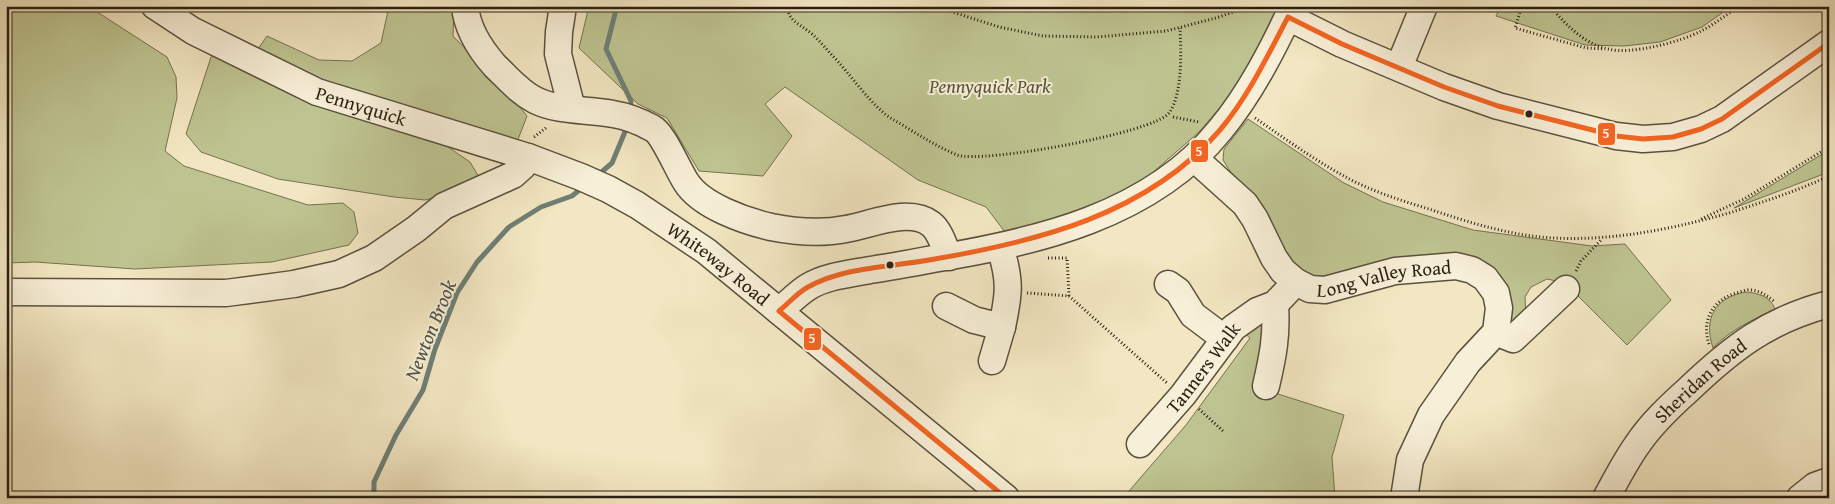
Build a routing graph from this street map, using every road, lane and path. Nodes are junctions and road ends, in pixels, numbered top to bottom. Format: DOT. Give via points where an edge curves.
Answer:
graph roads {
  1 [pos="155,6"];
  2 [pos="465,6"];
  3 [pos="563,6"];
  4 [pos="787,6"];
  5 [pos="934,6"];
  6 [pos="1250,6"];
  7 [pos="1424,6"];
  8 [pos="1522,6"];
  9 [pos="1550,6"];
  10 [pos="1740,6"];
  11 [pos="1290,11"];
  12 [pos="1180,28"];
  13 [pos="1829,43"];
  14 [pos="1608,50"];
  15 [pos="1399,67"];
  16 [pos="1240,104"];
  17 [pos="572,109"];
  18 [pos="1829,147"];
  19 [pos="528,157"];
  20 [pos="1194,158"];
  21 [pos="1829,176"];
  22 [pos="581,177"];
  23 [pos="1691,224"];
  24 [pos="1602,238"];
  25 [pos="1000,247"];
  26 [pos="949,257"];
  27 [pos="1039,257"];
  28 [pos="1296,282"];
  29 [pos="1168,284"];
  30 [pos="1566,289"];
  31 [pos="6,292"];
  32 [pos="1009,296"];
  33 [pos="1069,296"];
  34 [pos="1275,304"];
  35 [pos="1829,304"];
  36 [pos="946,306"];
  37 [pos="779,311"];
  38 [pos="1784,319"];
  39 [pos="1002,327"];
  40 [pos="1496,332"];
  41 [pos="1224,339"];
  42 [pos="992,361"];
  43 [pos="1716,363"];
  44 [pos="1266,386"];
  45 [pos="1192,403"];
  46 [pos="1224,432"];
  47 [pos="1140,444"];
  48 [pos="1829,481"];
  49 [pos="1006,498"];
  50 [pos="1404,498"];
  51 [pos="1606,498"];
  52 [pos="1800,498"];
  1 -- 19 [label="street, Pennyquick" via="193,31 317,92"];
  2 -- 17 [label="street" via="475,38 490,60 520,91 551,106"];
  3 -- 17 [label="street" via="558,54"];
  4 -- 12 [label="path" via="794,22 808,31 885,114 936,146 960,156 987,157 1060,146 1149,125 1169,114 1177,98 1182,59"];
  5 -- 12 [label="path" via="999,27 1043,36 1097,37"];
  6 -- 12 [label="path"];
  7 -- 15 [label="street"];
  8 -- 14 [label="path" via="1515,28 1586,48"];
  9 -- 14 [label="path" via="1583,38"];
  10 -- 14 [label="path" via="1700,32 1670,44 1635,50"];
  11 -- 15 [label="street" via="1342,44"];
  11 -- 16 [label="street" via="1257,78"];
  13 -- 15 [label="street" via="1722,119 1701,130 1673,137 1643,139 1616,136 1498,106 1444,88"];
  16 -- 20 [label="street"];
  16 -- 24 [label="path" via="1252,117 1345,177 1399,200 1510,232 1552,238"];
  17 -- 19 [label="path" via="535,136"];
  17 -- 26 [label="street" via="614,114 654,128 687,184 717,207 743,218 806,233 847,229 906,217 921,219 937,231"];
  18 -- 23 [label="path" via="1744,198"];
  19 -- 22 [label="street, Pennyquick"];
  19 -- 31 [label="street" via="513,175 444,206 374,258 339,274 294,284 226,292"];
  20 -- 25 [label="street" via="1174,175 1095,219"];
  20 -- 28 [label="street, Long Valley Road" via="1245,204 1274,258"];
  21 -- 23 [label="path" via="1763,203"];
  22 -- 37 [label="street, Whiteway Road" via="637,205 706,251"];
  23 -- 24 [label="path"];
  24 -- 30 [label="path" via="1581,261"];
  25 -- 26 [label="street"];
  25 -- 32 [label="street"];
  26 -- 37 [label="street" via="836,276 808,287"];
  27 -- 33 [label="path" via="1067,258"];
  28 -- 34 [label="street, Tanners Walk"];
  28 -- 40 [label="street, Long Valley Road" via="1325,290 1395,271 1456,266 1485,278 1496,293 1499,308"];
  29 -- 41 [label="street" via="1178,291 1193,314"];
  30 -- 40 [label="street" via="1512,339"];
  32 -- 33 [label="path" via="1030,293"];
  32 -- 39 [label="street"];
  33 -- 45 [label="path" via="1158,377"];
  34 -- 41 [label="street, Tanners Walk" via="1233,328"];
  34 -- 44 [label="street" via="1275,350"];
  35 -- 38 [label="street, Sheridan Road"];
  36 -- 39 [label="street" via="974,320"];
  37 -- 49 [label="street, Whiteway Road"];
  38 -- 43 [label="street, Sheridan Road" via="1752,335"];
  38 -- 43 [label="path" via="1778,305 1764,293 1749,289 1725,296 1710,312 1706,327"];
  39 -- 42 [label="street"];
  40 -- 50 [label="street" via="1468,362 1431,415 1410,460"];
  41 -- 45 [label="street, Tanners Walk"];
  43 -- 51 [label="street, Sheridan Road" via="1660,416 1636,446"];
  45 -- 46 [label="path"];
  45 -- 47 [label="street, Tanners Walk"];
  48 -- 52 [label="street" via="1815,486"];
}
